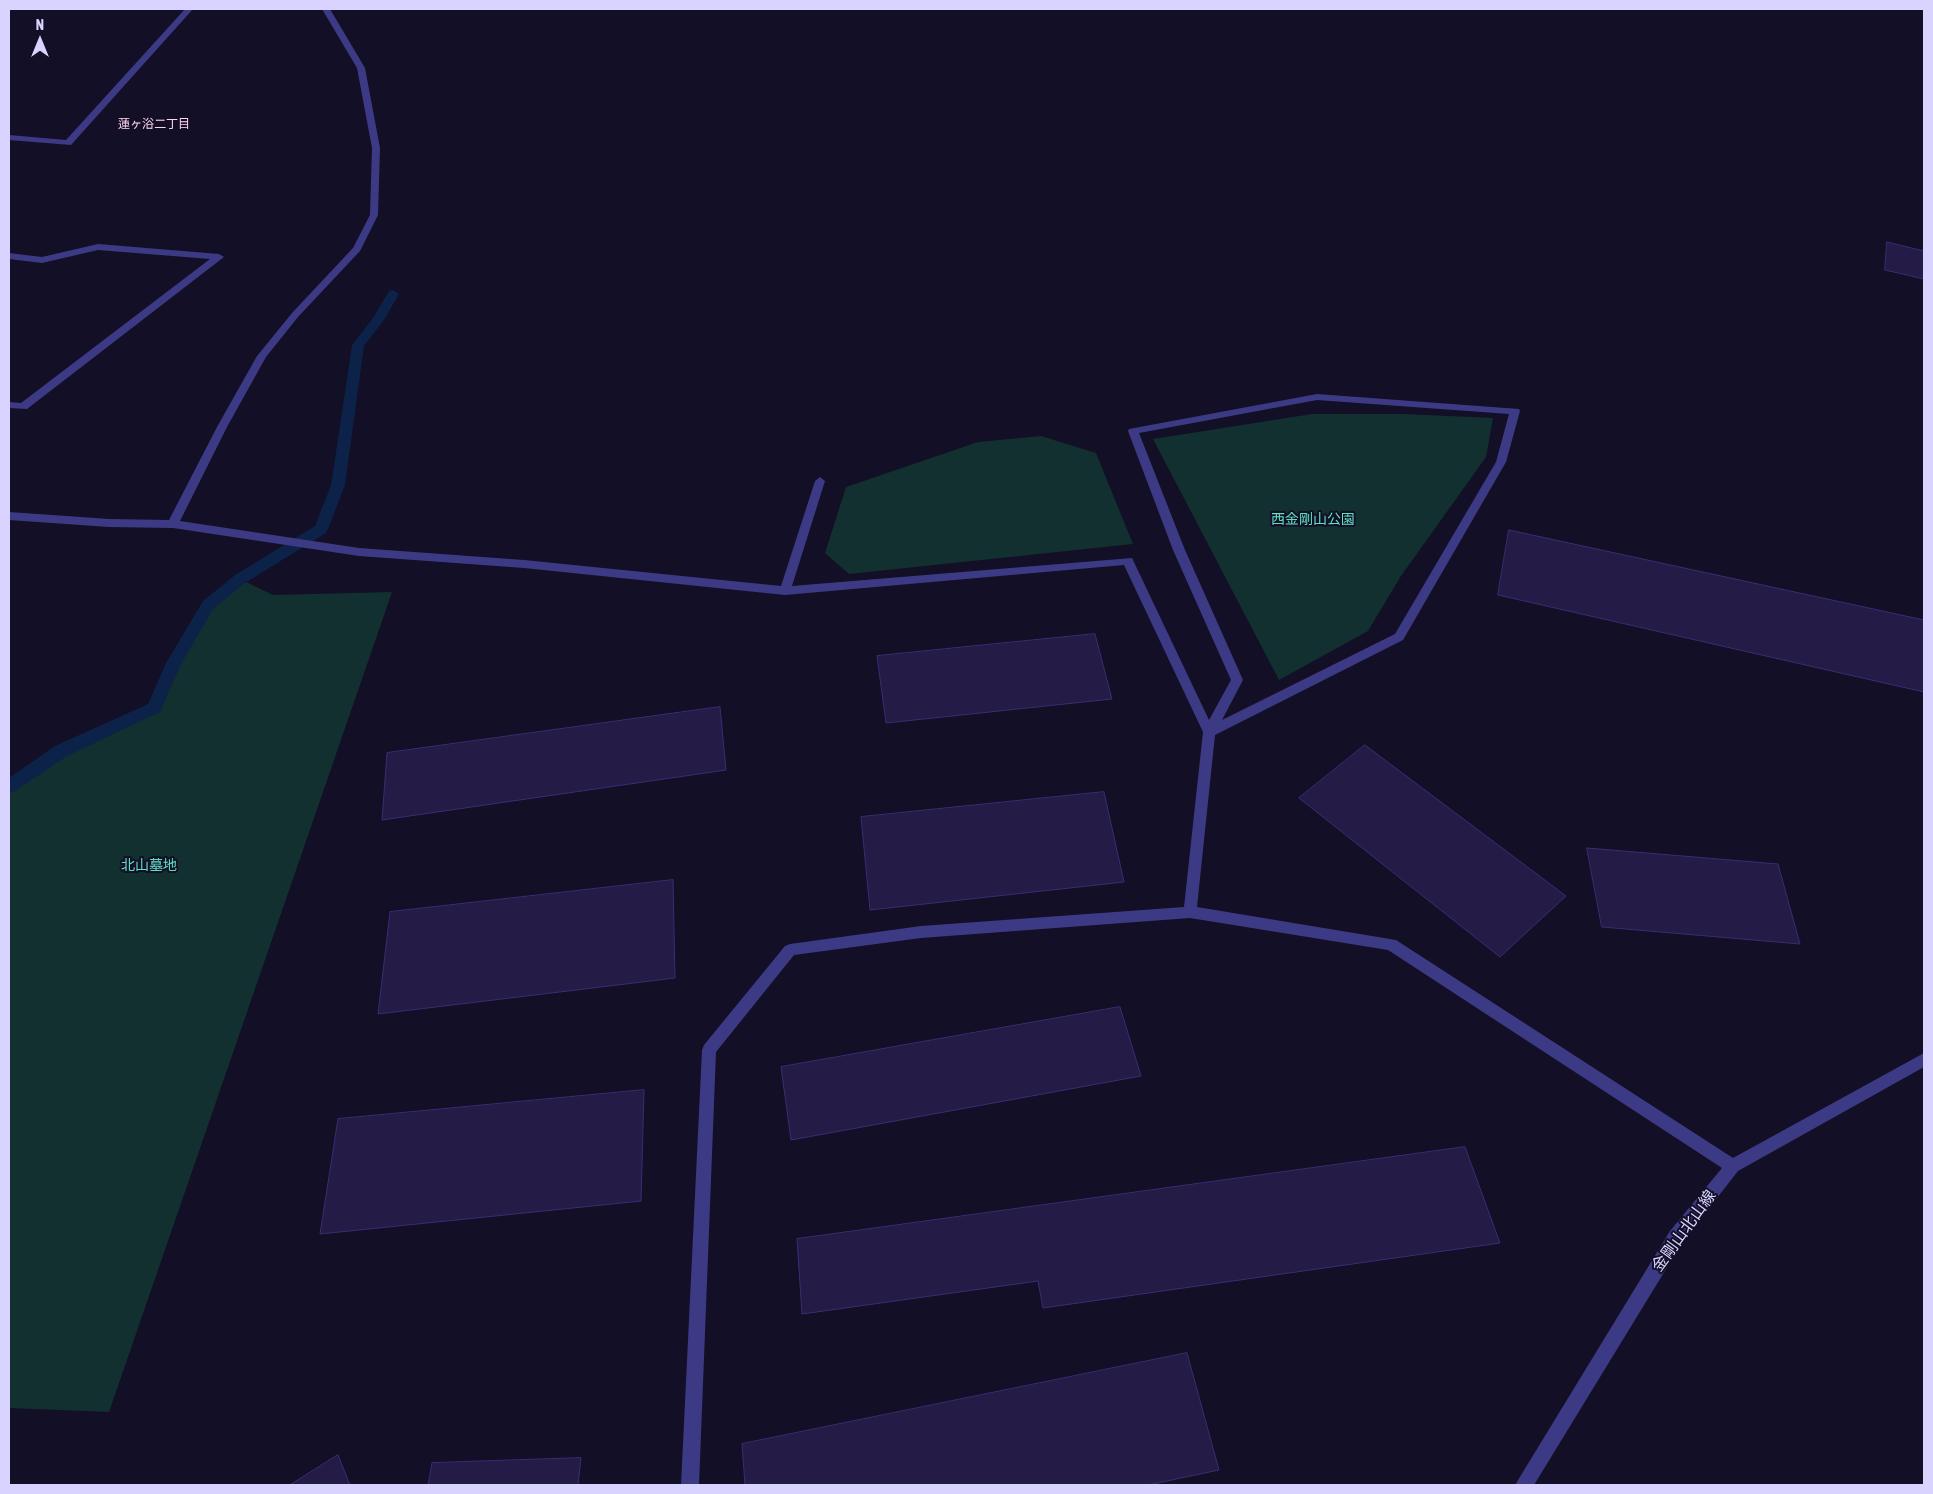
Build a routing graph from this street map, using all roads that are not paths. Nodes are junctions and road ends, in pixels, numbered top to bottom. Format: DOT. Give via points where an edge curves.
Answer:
graph roads {
  1 [pos="189,9"];
  2 [pos="326,9"];
  3 [pos="9,138"];
  4 [pos="9,256"];
  5 [pos="9,405"];
  6 [pos="820,480"];
  7 [pos="9,516"];
  8 [pos="173,524"];
  9 [pos="785,591"];
  10 [pos="1209,732"];
  11 [pos="1190,912"];
  12 [pos="1924,1060"];
  13 [pos="1733,1166"];
  14 [pos="690,1485"];
  15 [pos="1524,1485"];
  1 -- 3 [label="street" via="68,143"];
  2 -- 8 [label="street" via="361,68 376,148 374,215 357,248 262,356"];
  4 -- 5 [label="street" via="42,260 98,247 219,257 23,406"];
  6 -- 9 [label="street"];
  7 -- 8 [label="street"];
  8 -- 9 [label="street" via="359,552 524,564"];
  9 -- 10 [label="street" via="1128,561"];
  10 -- 10 [label="street" via="1399,637 1501,462 1515,411 1317,397 1133,431 1179,550 1237,680"];
  10 -- 11 [label="street"];
  11 -- 13 [label="street" via="1391,944"];
  11 -- 14 [label="street" via="921,932 790,950 708,1050"];
  12 -- 13 [label="street, 金剛山北山線"];
  13 -- 15 [label="street, 金剛山北山線" via="1676,1237"];
}
